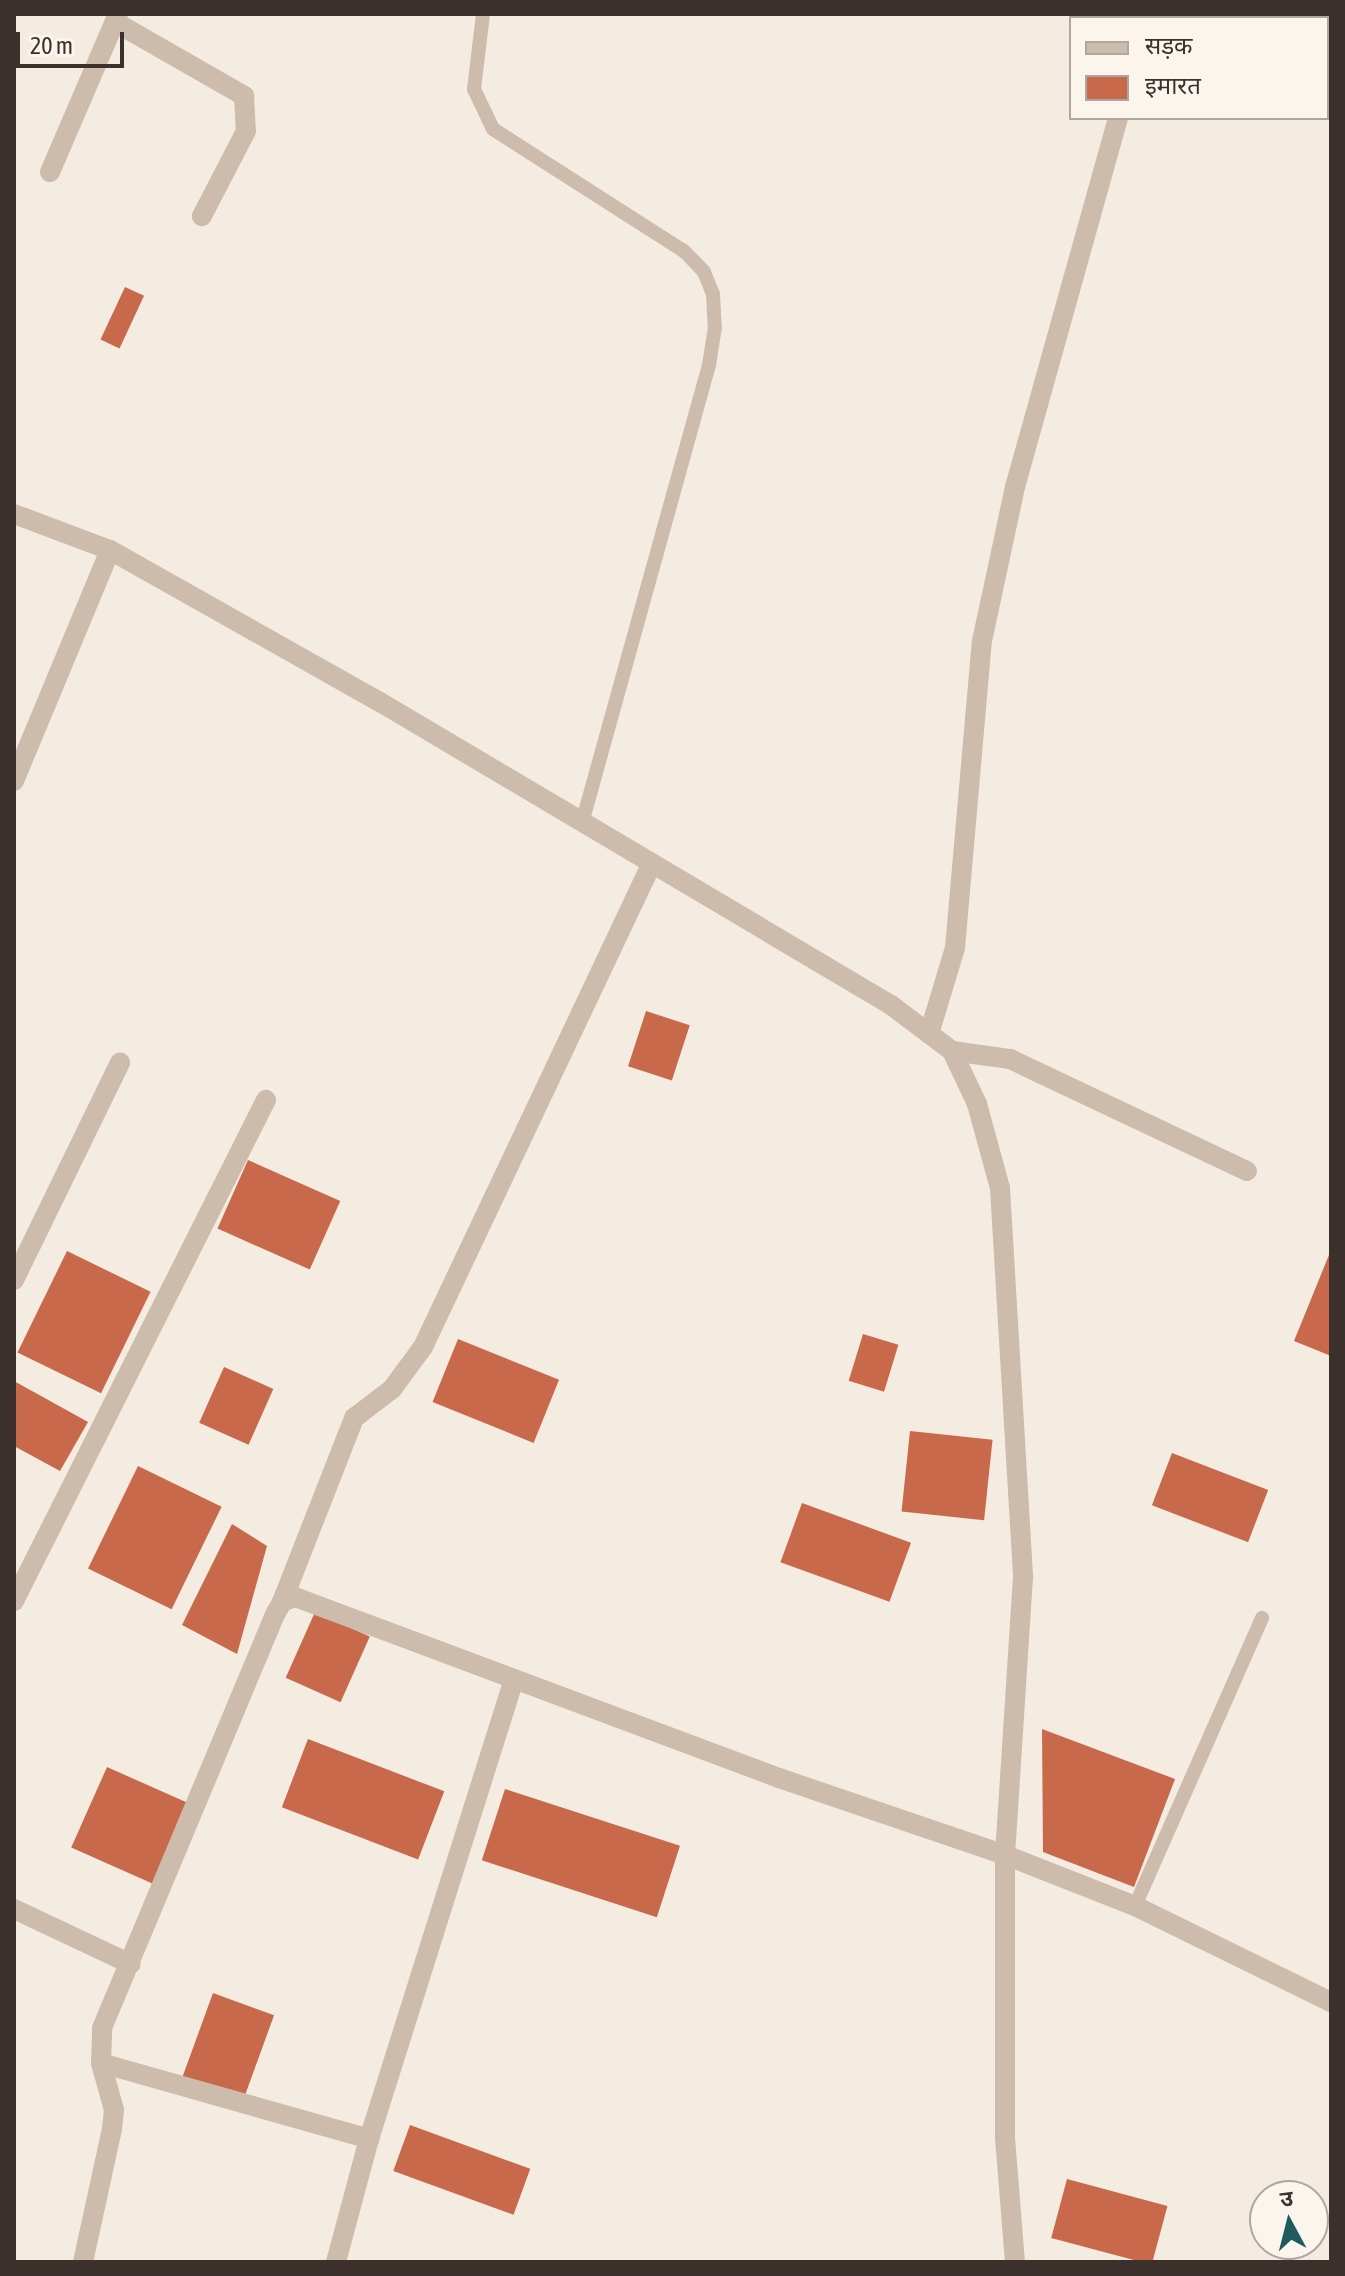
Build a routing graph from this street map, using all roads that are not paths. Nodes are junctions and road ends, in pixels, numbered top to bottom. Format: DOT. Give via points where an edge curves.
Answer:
graph roads {
  1 [pos="483,14"];
  2 [pos="116,18"];
  3 [pos="1117,120"];
  4 [pos="50,172"];
  5 [pos="202,216"];
  6 [pos="14,514"];
  7 [pos="110,550"];
  8 [pos="14,781"];
  9 [pos="582,822"];
  10 [pos="652,863"];
  11 [pos="929,1034"];
  12 [pos="952,1051"];
  13 [pos="120,1063"];
  14 [pos="266,1100"];
  15 [pos="1247,1171"];
  16 [pos="14,1280"];
  17 [pos="14,1601"];
  18 [pos="282,1602"];
  19 [pos="1262,1618"];
  20 [pos="513,1681"];
  21 [pos="1005,1855"];
  22 [pos="1135,1906"];
  23 [pos="14,1909"];
  24 [pos="131,1964"];
  25 [pos="1331,2002"];
  26 [pos="101,2063"];
  27 [pos="369,2139"];
  28 [pos="83,2262"];
  29 [pos="336,2262"];
  30 [pos="1015,2262"];
  1 -- 9 [label="lane" via="474,89 493,129 684,251 704,272 713,294 709,365"];
  2 -- 4 [label="street"];
  2 -- 5 [label="street" via="244,96 246,131"];
  3 -- 11 [label="street" via="1015,487 982,641 955,948"];
  6 -- 7 [label="street"];
  7 -- 8 [label="street"];
  7 -- 9 [label="street"];
  9 -- 10 [label="street"];
  10 -- 11 [label="street" via="891,1005"];
  10 -- 18 [label="street" via="423,1347 409,1372 351,1425"];
  11 -- 12 [label="street"];
  12 -- 15 [label="street" via="1010,1059"];
  12 -- 21 [label="street" via="977,1104 1000,1188 1023,1577"];
  13 -- 16 [label="street"];
  14 -- 17 [label="street"];
  18 -- 20 [label="street" via="295,1597 318,1603"];
  18 -- 24 [label="street"];
  19 -- 22 [label="lane"];
  20 -- 21 [label="street"];
  20 -- 27 [label="street"];
  21 -- 22 [label="street"];
  21 -- 30 [label="street" via="1005,2138"];
  22 -- 25 [label="street"];
  23 -- 24 [label="street"];
  24 -- 26 [label="street" via="102,2028"];
  26 -- 27 [label="street"];
  26 -- 28 [label="street" via="114,2110"];
  27 -- 29 [label="street"];
}
